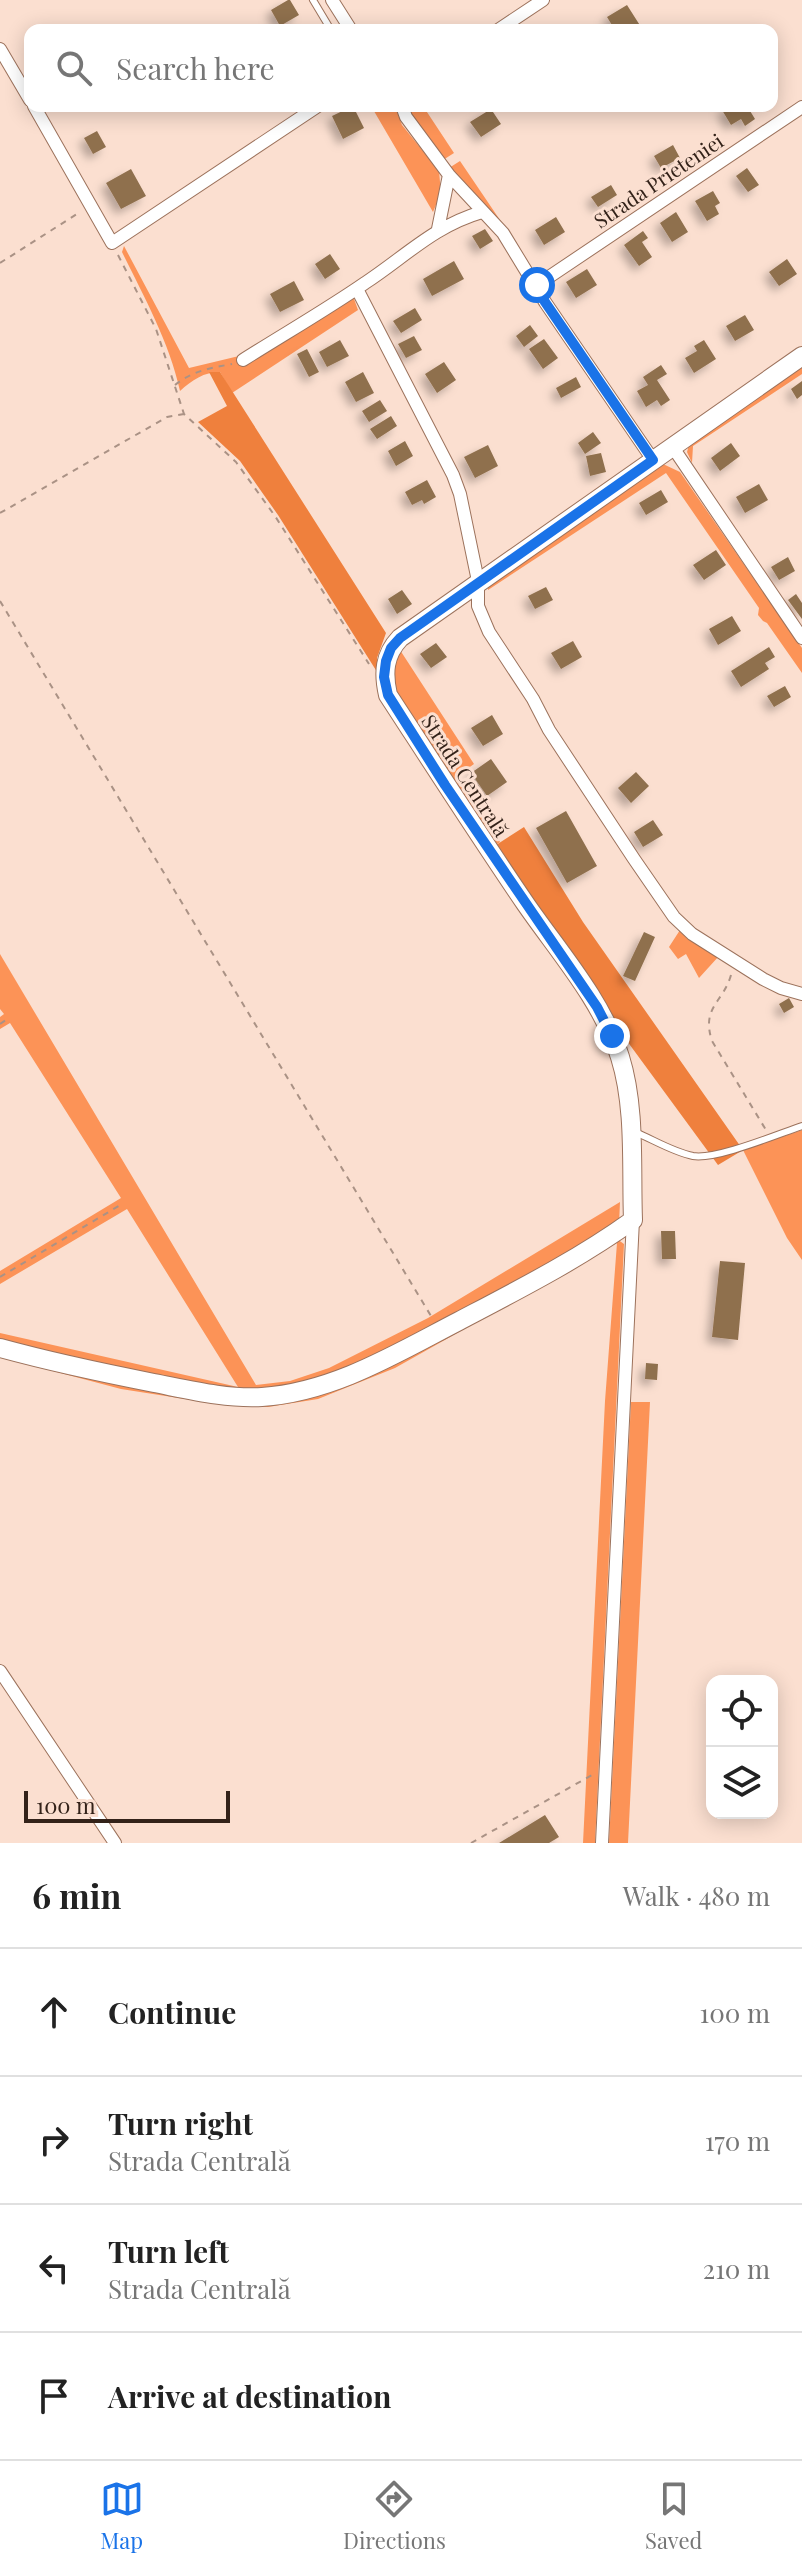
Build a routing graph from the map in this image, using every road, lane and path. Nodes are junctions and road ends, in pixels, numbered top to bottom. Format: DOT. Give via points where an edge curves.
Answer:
graph roads {
  1 [pos="313,0"];
  2 [pos="332,0"];
  3 [pos="543,0"];
  4 [pos="327,24"];
  5 [pos="347,24"];
  6 [pos="507,24"];
  7 [pos="0,49"];
  8 [pos="24,90"];
  9 [pos="802,107"];
  10 [pos="37,112"];
  11 [pos="309,112"];
  12 [pos="404,112"];
  13 [pos="449,175"];
  14 [pos="91,205"];
  15 [pos="482,212"];
  16 [pos="438,229"];
  17 [pos="112,243"];
  18 [pos="0,263"];
  19 [pos="537,285"];
  20 [pos="357,289"];
  21 [pos="802,356"];
  22 [pos="243,360"];
  23 [pos="174,386"];
  24 [pos="184,414"];
  25 [pos="672,446"];
  26 [pos="653,460"];
  27 [pos="0,513"];
  28 [pos="478,581"];
  29 [pos="0,601"];
  30 [pos="802,638"];
  31 [pos="371,668"];
  32 [pos="732,958"];
  33 [pos="802,994"];
  34 [pos="9,1018"];
  35 [pos="0,1024"];
  36 [pos="802,1126"];
  37 [pos="630,1130"];
  38 [pos="770,1137"];
  39 [pos="122,1204"];
  40 [pos="633,1220"];
  41 [pos="0,1277"];
  42 [pos="440,1331"];
  43 [pos="0,1348"];
  44 [pos="0,1671"];
  45 [pos="607,1768"];
  46 [pos="115,1843"];
  47 [pos="471,1843"];
  48 [pos="602,1843"];
  1 -- 4 [label="lane"];
  2 -- 5 [label="street"];
  3 -- 6 [label="street"];
  7 -- 8 [label="street"];
  9 -- 19 [label="street, Strada Prieteniei"];
  10 -- 14 [label="street"];
  11 -- 17 [label="street"];
  12 -- 13 [label="street"];
  13 -- 15 [label="street"];
  13 -- 16 [label="street"];
  14 -- 17 [label="street"];
  14 -- 18 [label="path"];
  15 -- 16 [label="street"];
  15 -- 19 [label="street" via="503,233"];
  16 -- 20 [label="street"];
  17 -- 23 [label="path" via="156,329"];
  19 -- 26 [label="street"];
  20 -- 22 [label="street"];
  20 -- 28 [label="street" via="453,475"];
  21 -- 25 [label="street, Strada Centrală"];
  22 -- 23 [label="path" via="199,371"];
  23 -- 24 [label="path"];
  24 -- 27 [label="path" via="167,417"];
  24 -- 31 [label="path" via="236,462"];
  25 -- 26 [label="street, Strada Centrală"];
  25 -- 30 [label="street"];
  26 -- 28 [label="street, Strada Centrală"];
  28 -- 32 [label="street" via="478,606 489,632 634,859 683,927"];
  28 -- 37 [label="street, Strada Centrală" via="391,648 384,677 388,695 597,1007 621,1060"];
  29 -- 42 [label="path"];
  32 -- 33 [label="street" via="763,979"];
  32 -- 38 [label="path" via="726,990 707,1019 709,1031"];
  34 -- 35 [label="path"];
  36 -- 38 [label="lane"];
  37 -- 38 [label="lane" via="698,1157"];
  37 -- 40 [label="street, Strada Centrală"];
  39 -- 41 [label="path"];
  40 -- 42 [label="street"];
  40 -- 45 [label="street, Strada Centrală"];
  42 -- 43 [label="street" via="304,1392 259,1397 98,1372"];
  44 -- 46 [label="street"];
  45 -- 47 [label="path"];
  45 -- 48 [label="street, Strada Centrală"];
}
